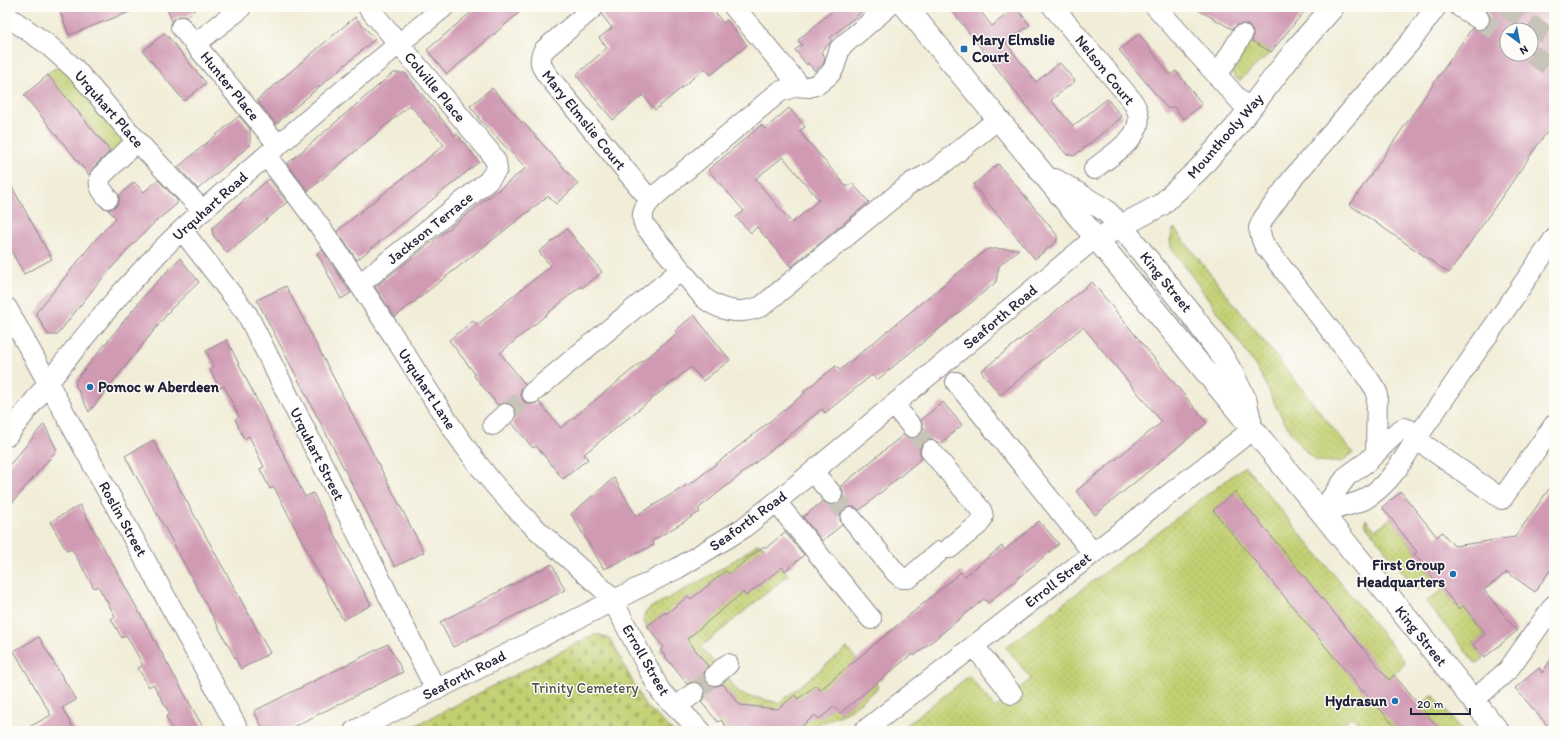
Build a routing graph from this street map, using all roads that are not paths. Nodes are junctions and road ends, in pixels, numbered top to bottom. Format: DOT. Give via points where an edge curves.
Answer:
graph roads {
  1 [pos="368,7"];
  2 [pos="444,7"];
  3 [pos="594,7"];
  4 [pos="734,7"];
  5 [pos="888,7"];
  6 [pos="906,7"];
  7 [pos="1053,7"];
  8 [pos="1156,7"];
  9 [pos="1333,7"];
  10 [pos="1436,7"];
  11 [pos="1460,7"];
  12 [pos="240,9"];
  13 [pos="7,16"];
  14 [pos="1479,19"];
  15 [pos="181,27"];
  16 [pos="1242,36"];
  17 [pos="195,44"];
  18 [pos="399,44"];
  19 [pos="1217,76"];
  20 [pos="800,86"];
  21 [pos="1248,110"];
  22 [pos="998,119"];
  23 [pos="137,141"];
  24 [pos="272,151"];
  25 [pos="497,169"];
  26 [pos="1039,169"];
  27 [pos="1094,169"];
  28 [pos="108,198"];
  29 [pos="650,200"];
  30 [pos="203,211"];
  31 [pos="1121,226"];
  32 [pos="182,230"];
  33 [pos="1095,238"];
  34 [pos="1554,239"];
  35 [pos="681,270"];
  36 [pos="360,284"];
  37 [pos="8,313"];
  38 [pos="956,382"];
  39 [pos="48,383"];
  40 [pos="532,393"];
  41 [pos="894,405"];
  42 [pos="1554,425"];
  43 [pos="912,428"];
  44 [pos="1252,430"];
  45 [pos="7,436"];
  46 [pos="1416,439"];
  47 [pos="931,451"];
  48 [pos="1376,452"];
  49 [pos="813,472"];
  50 [pos="832,494"];
  51 [pos="776,502"];
  52 [pos="1321,512"];
  53 [pos="851,518"];
  54 [pos="1093,553"];
  55 [pos="613,601"];
  56 [pos="1554,605"];
  57 [pos="871,619"];
  58 [pos="974,646"];
  59 [pos="436,690"];
  60 [pos="694,693"];
  61 [pos="1012,694"];
  62 [pos="1473,701"];
  63 [pos="676,707"];
  64 [pos="239,731"];
  65 [pos="354,731"];
  66 [pos="701,731"];
  67 [pos="864,731"];
  68 [pos="1498,731"];
  1 -- 18 [label="street, Colville Place"];
  2 -- 18 [label="street, Urquhart Road"];
  3 -- 29 [label="street, Mary Elmslie Court" via="544,50 540,58 541,67"];
  4 -- 20 [label="street"];
  5 -- 20 [label="street" via="840,48 829,75 818,84"];
  6 -- 22 [label="main road, King Street"];
  7 -- 27 [label="street, Nelson Court" via="1136,105 1138,112 1139,120 1135,134"];
  8 -- 19 [label="street"];
  9 -- 21 [label="main road, Mounthooly Way"];
  10 -- 48 [label="street" via="1412,40 1292,179 1259,228 1265,246 1377,392"];
  11 -- 14 [label="street"];
  12 -- 17 [label="street"];
  13 -- 23 [label="street, Urquhart Place" via="75,69"];
  15 -- 17 [label="street, Hunter Place"];
  16 -- 19 [label="street"];
  17 -- 24 [label="street, Hunter Place"];
  18 -- 24 [label="street, Urquhart Road"];
  18 -- 25 [label="street, Colville Place" via="490,152"];
  19 -- 21 [label="street"];
  20 -- 29 [label="street" via="779,92"];
  21 -- 31 [label="main road, Mounthooly Way" via="1199,169 1161,205"];
  22 -- 26 [label="main road, King Street"];
  22 -- 35 [label="street" via="934,171 911,183 762,306 744,312 733,312 717,307 704,298"];
  23 -- 28 [label="street" via="101,176 99,186"];
  23 -- 30 [label="street, Urquhart Place"];
  24 -- 30 [label="street, Urquhart Road"];
  24 -- 36 [label="street, Urquhart Lane" via="307,208"];
  25 -- 36 [label="street, Jackson Terrace" via="488,181"];
  26 -- 31 [label="main road, King Street" via="1105,210"];
  26 -- 33 [label="main road, King Street"];
  29 -- 35 [label="street" via="642,215 645,226"];
  30 -- 32 [label="street, Urquhart Road"];
  31 -- 33 [label="main road, Mounthooly Way"];
  31 -- 44 [label="main road, King Street" via="1222,356 1245,399"];
  32 -- 39 [label="street, Urquhart Road" via="120,295"];
  32 -- 59 [label="street, Urquhart Street" via="247,314"];
  33 -- 41 [label="street, Seaforth Road"];
  33 -- 44 [label="main road, King Street"];
  34 -- 46 [label="street"];
  35 -- 40 [label="street"];
  36 -- 55 [label="street, Urquhart Lane" via="454,430 491,481 518,512"];
  37 -- 39 [label="street, Roslin Street"];
  38 -- 54 [label="street"];
  39 -- 45 [label="street, Urquhart Road"];
  39 -- 64 [label="street, Roslin Street"];
  41 -- 43 [label="street"];
  41 -- 49 [label="street, Seaforth Road"];
  42 -- 46 [label="street" via="1502,499"];
  44 -- 52 [label="main road, King Street"];
  44 -- 54 [label="street, Erroll Street"];
  46 -- 48 [label="street" via="1410,430 1404,428"];
  46 -- 52 [label="street" via="1386,484 1364,499"];
  47 -- 53 [label="street" via="981,510 983,517 979,524 909,578 902,578"];
  48 -- 52 [label="street" via="1347,476"];
  49 -- 50 [label="street"];
  49 -- 51 [label="street, Seaforth Road"];
  51 -- 55 [label="street, Seaforth Road" via="742,529 693,560"];
  51 -- 57 [label="street"];
  52 -- 62 [label="main road, King Street"];
  54 -- 58 [label="street, Erroll Street"];
  55 -- 59 [label="street, Seaforth Road"];
  55 -- 63 [label="street, Erroll Street" via="658,687"];
  56 -- 62 [label="street" via="1508,670"];
  58 -- 61 [label="street"];
  58 -- 67 [label="street, Erroll Street"];
  59 -- 65 [label="street, Seaforth Road"];
  60 -- 63 [label="street"];
  62 -- 68 [label="main road, King Street"];
  63 -- 66 [label="street, Erroll Street"];
}
